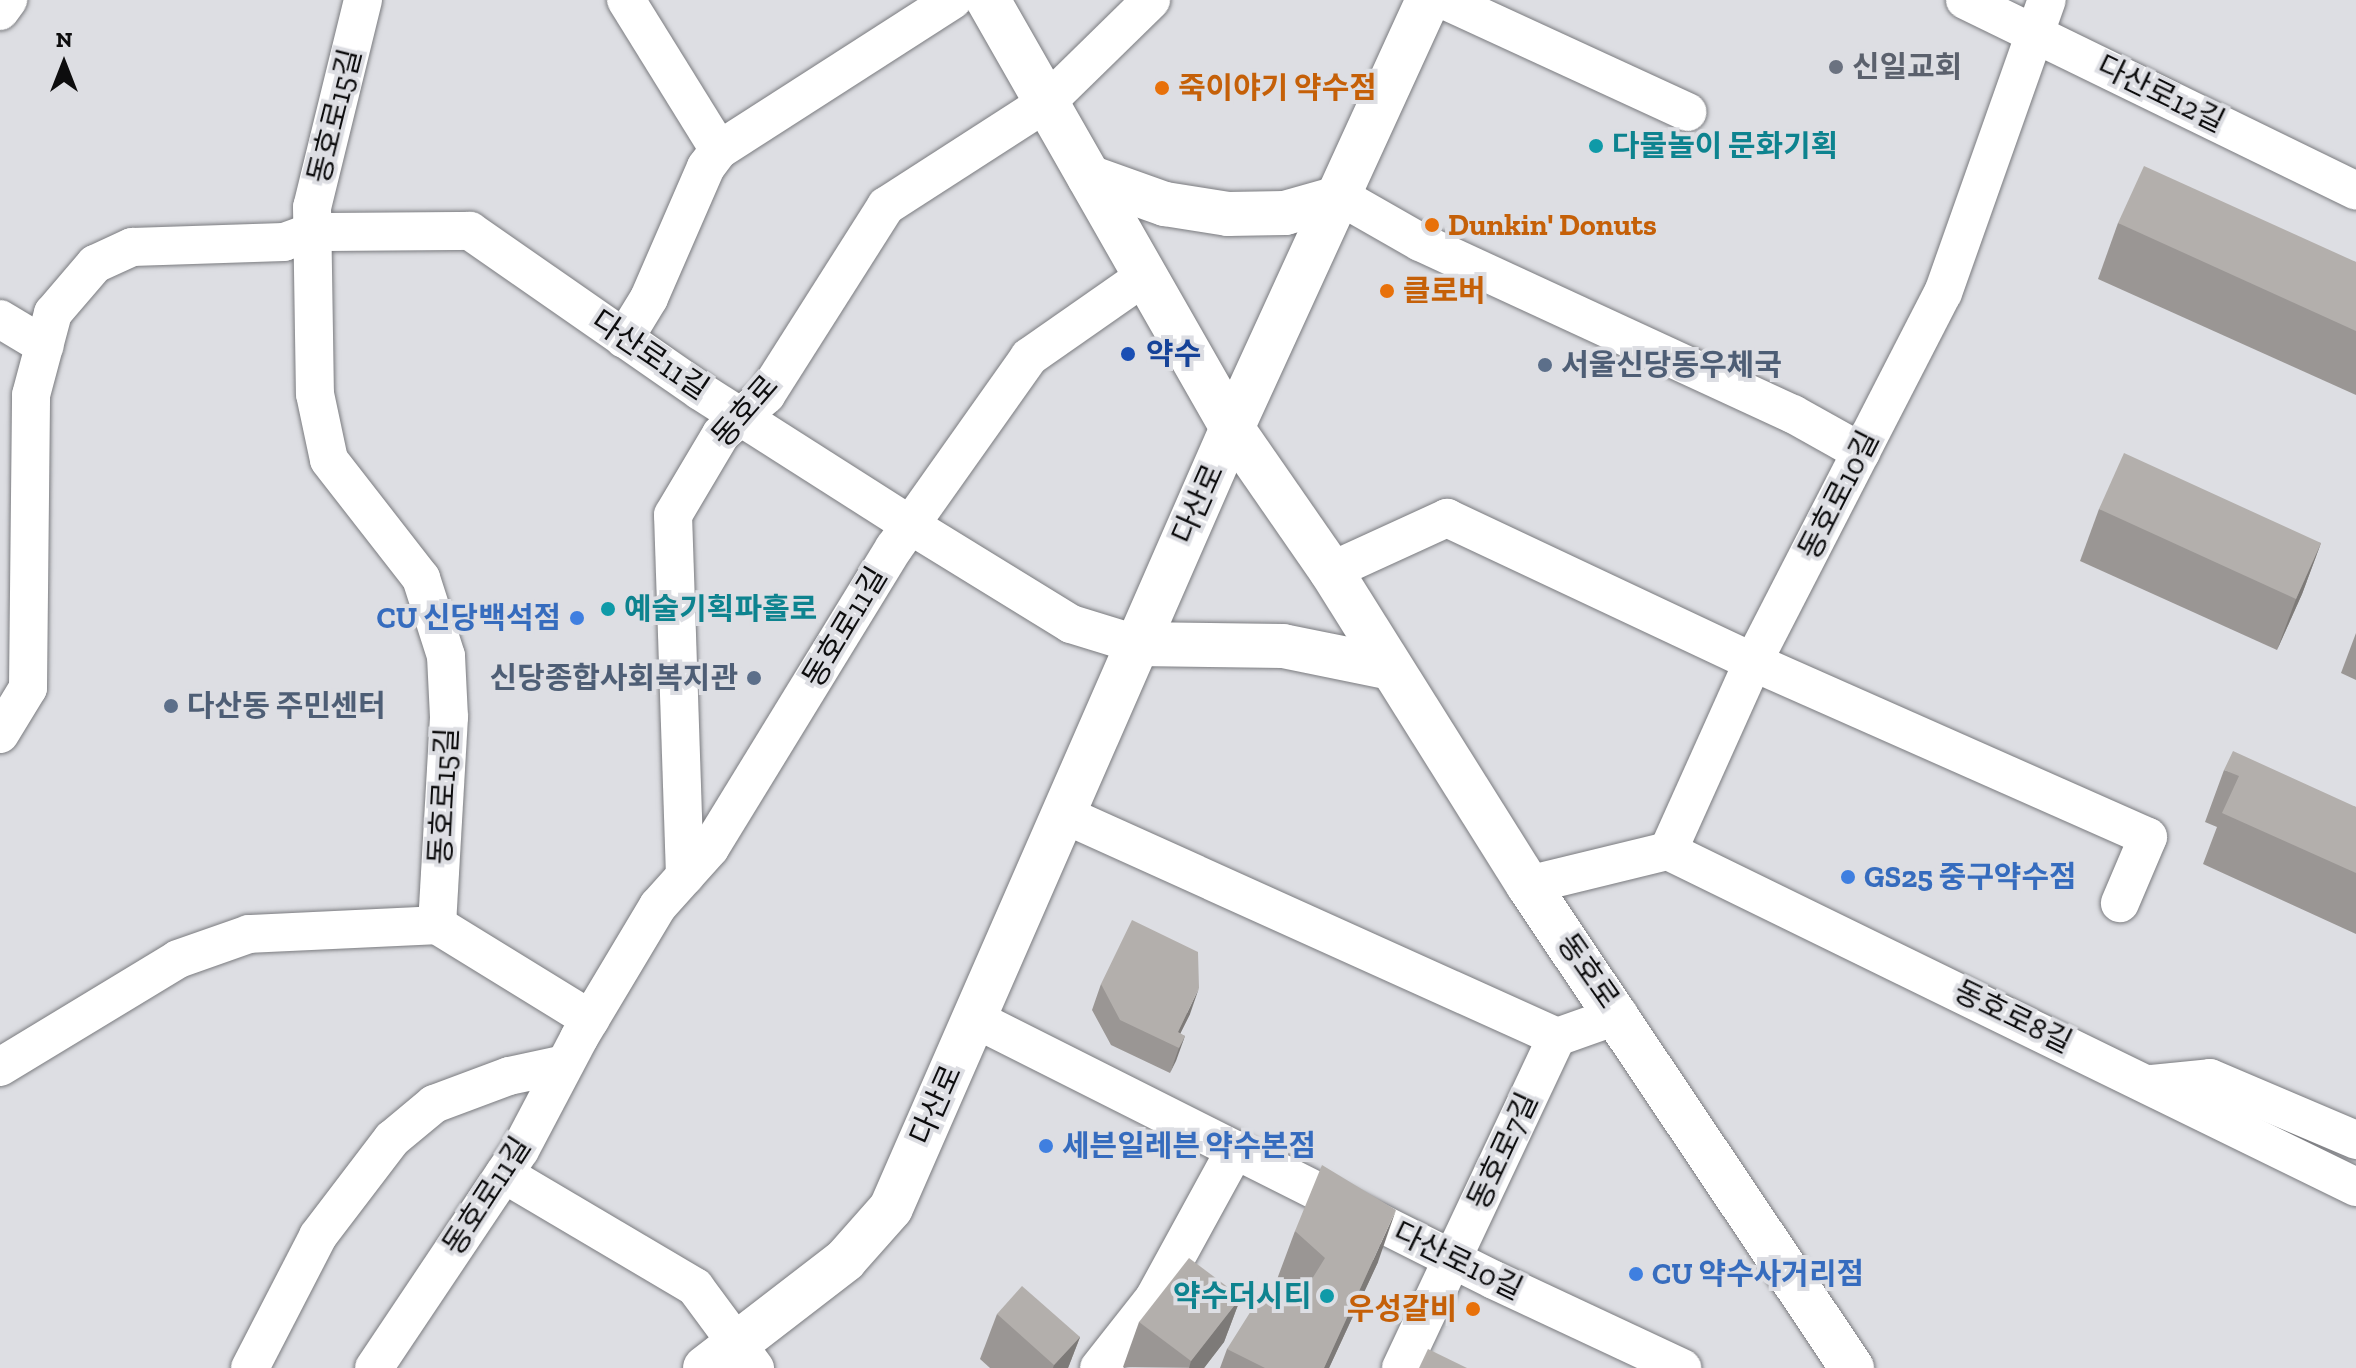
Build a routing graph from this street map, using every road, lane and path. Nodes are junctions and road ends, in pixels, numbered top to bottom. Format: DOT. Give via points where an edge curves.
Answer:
graph roads {
  1 [pos="8,0"];
  2 [pos="363,0"];
  3 [pos="626,0"];
  4 [pos="953,0"];
  5 [pos="988,0"];
  6 [pos="1151,0"];
  7 [pos="1428,0"];
  8 [pos="1444,0"];
  9 [pos="1965,0"];
  10 [pos="0,11"];
  11 [pos="2040,16"];
  12 [pos="1046,103"];
  13 [pos="1687,112"];
  14 [pos="719,150"];
  15 [pos="1089,177"];
  16 [pos="2356,191"];
  17 [pos="1341,197"];
  18 [pos="312,232"];
  19 [pos="1145,276"];
  20 [pos="0,319"];
  21 [pos="624,339"];
  22 [pos="45,346"];
  23 [pos="739,415"];
  24 [pos="1232,428"];
  25 [pos="1861,452"];
  26 [pos="910,525"];
  27 [pos="1331,571"];
  28 [pos="1136,644"];
  29 [pos="1753,662"];
  30 [pos="1391,668"];
  31 [pos="0,734"];
  32 [pos="1065,815"];
  33 [pos="1668,851"];
  34 [pos="685,876"];
  35 [pos="1528,885"];
  36 [pos="2120,903"];
  37 [pos="437,925"];
  38 [pos="1619,1015"];
  39 [pos="590,1019"];
  40 [pos="975,1019"];
  41 [pos="1557,1037"];
  42 [pos="565,1064"];
  43 [pos="0,1067"];
  44 [pos="2150,1084"];
  45 [pos="2356,1140"];
  46 [pos="1235,1150"];
  47 [pos="504,1174"];
  48 [pos="2356,1187"];
  49 [pos="1452,1259"];
  50 [pos="742,1359"];
  51 [pos="261,1363"];
  52 [pos="374,1368"];
  53 [pos="705,1368"];
  54 [pos="1099,1368"];
  55 [pos="1401,1368"];
  56 [pos="1682,1368"];
  57 [pos="1852,1368"];
  1 -- 10 [label="street"];
  2 -- 18 [label="street, 동호로15길" via="312,207"];
  3 -- 14 [label="street"];
  4 -- 14 [label="street"];
  5 -- 12 [label="main road, 동호로"];
  6 -- 12 [label="street"];
  7 -- 17 [label="main road, 다산로"];
  8 -- 13 [label="street"];
  9 -- 11 [label="street, 다산로12길"];
  11 -- 16 [label="street, 다산로12길"];
  11 -- 25 [label="street, 동호로10길" via="1943,293"];
  12 -- 15 [label="main road, 동호로"];
  12 -- 23 [label="street, 동호로" via="886,206 766,395"];
  14 -- 21 [label="street"];
  15 -- 17 [label="main road" via="1165,204 1216,213 1285,213"];
  15 -- 19 [label="main road, 동호로"];
  17 -- 24 [label="main road, 다산로"];
  17 -- 25 [label="street" via="1420,242 1793,414"];
  18 -- 21 [label="street, 다산로11길" via="470,231"];
  18 -- 22 [label="street" via="284,242 132,247 95,264 53,313"];
  18 -- 37 [label="street, 동호로15길" via="315,394 329,460 421,578 446,656 449,717"];
  19 -- 24 [label="main road, 동호로"];
  19 -- 26 [label="street, 동호로11길" via="1029,357"];
  20 -- 22 [label="street"];
  21 -- 23 [label="street, 다산로11길"];
  22 -- 31 [label="street" via="31,395 28,688"];
  23 -- 26 [label="street, 다산로11길"];
  23 -- 34 [label="street, 동호로" via="721,434 673,515"];
  24 -- 27 [label="main road, 동호로"];
  24 -- 28 [label="main road, 다산로"];
  25 -- 29 [label="street, 동호로10길"];
  26 -- 28 [label="street, 다산로11길" via="1071,624"];
  26 -- 34 [label="street, 동호로11길" via="710,848"];
  27 -- 29 [label="street" via="1447,518"];
  27 -- 30 [label="main road, 동호로"];
  28 -- 30 [label="main road" via="1283,646"];
  28 -- 32 [label="main road, 다산로"];
  29 -- 33 [label="street, 동호로10길"];
  29 -- 36 [label="street" via="2148,837"];
  30 -- 35 [label="main road, 동호로"];
  32 -- 40 [label="main road, 다산로"];
  32 -- 41 [label="street"];
  33 -- 35 [label="street"];
  33 -- 44 [label="street, 동호로8길"];
  34 -- 39 [label="street, 동호로11길" via="658,906"];
  35 -- 38 [label="main road, 동호로"];
  37 -- 39 [label="street"];
  37 -- 43 [label="street" via="249,934 178,959"];
  38 -- 41 [label="street"];
  38 -- 57 [label="main road, 동호로"];
  39 -- 42 [label="street, 동호로11길"];
  40 -- 46 [label="street, 다산로10길"];
  40 -- 50 [label="main road, 다산로" via="891,1208"];
  41 -- 49 [label="street, 동호로7길"];
  42 -- 47 [label="street, 동호로11길"];
  42 -- 51 [label="street" via="509,1076 434,1104 392,1139 318,1236"];
  44 -- 45 [label="street" via="2210,1078"];
  44 -- 48 [label="street, 동호로8길"];
  46 -- 49 [label="street, 다산로10길"];
  46 -- 54 [label="street" via="1154,1298"];
  47 -- 50 [label="street" via="695,1287"];
  47 -- 52 [label="street, 동호로11길"];
  49 -- 55 [label="street, 동호로7길"];
  49 -- 56 [label="street, 다산로10길"];
  50 -- 53 [label="main road, 다산로"];
}
